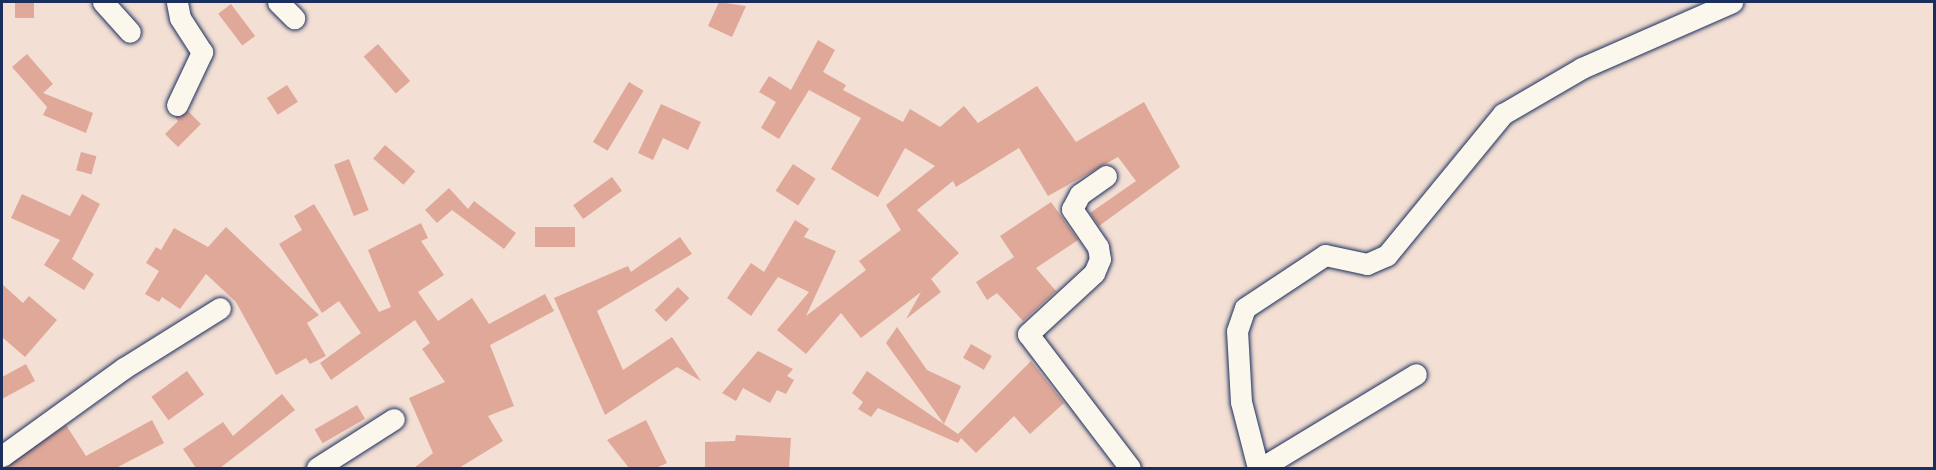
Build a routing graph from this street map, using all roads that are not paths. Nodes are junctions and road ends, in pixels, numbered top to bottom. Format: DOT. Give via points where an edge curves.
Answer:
graph roads {
  1 [pos="103,2"];
  2 [pos="177,2"];
  3 [pos="278,2"];
  4 [pos="1732,2"];
  5 [pos="294,18"];
  6 [pos="130,32"];
  7 [pos="177,105"];
  8 [pos="1106,176"];
  9 [pos="220,308"];
  10 [pos="1416,374"];
  11 [pos="394,419"];
  12 [pos="2,456"];
  13 [pos="317,468"];
  14 [pos="1130,468"];
  15 [pos="1260,468"];
  1 -- 6 [label="street"];
  2 -- 7 [label="street" via="180,18 202,52"];
  3 -- 5 [label="street"];
  4 -- 15 [label="street" via="1582,68 1503,114 1387,255 1367,264 1325,255 1245,308 1237,330 1241,402"];
  8 -- 14 [label="street" via="1080,194 1072,209 1098,247 1100,259 1094,273 1028,334"];
  9 -- 12 [label="street" via="124,368"];
  10 -- 15 [label="street"];
  11 -- 13 [label="street"];
}
